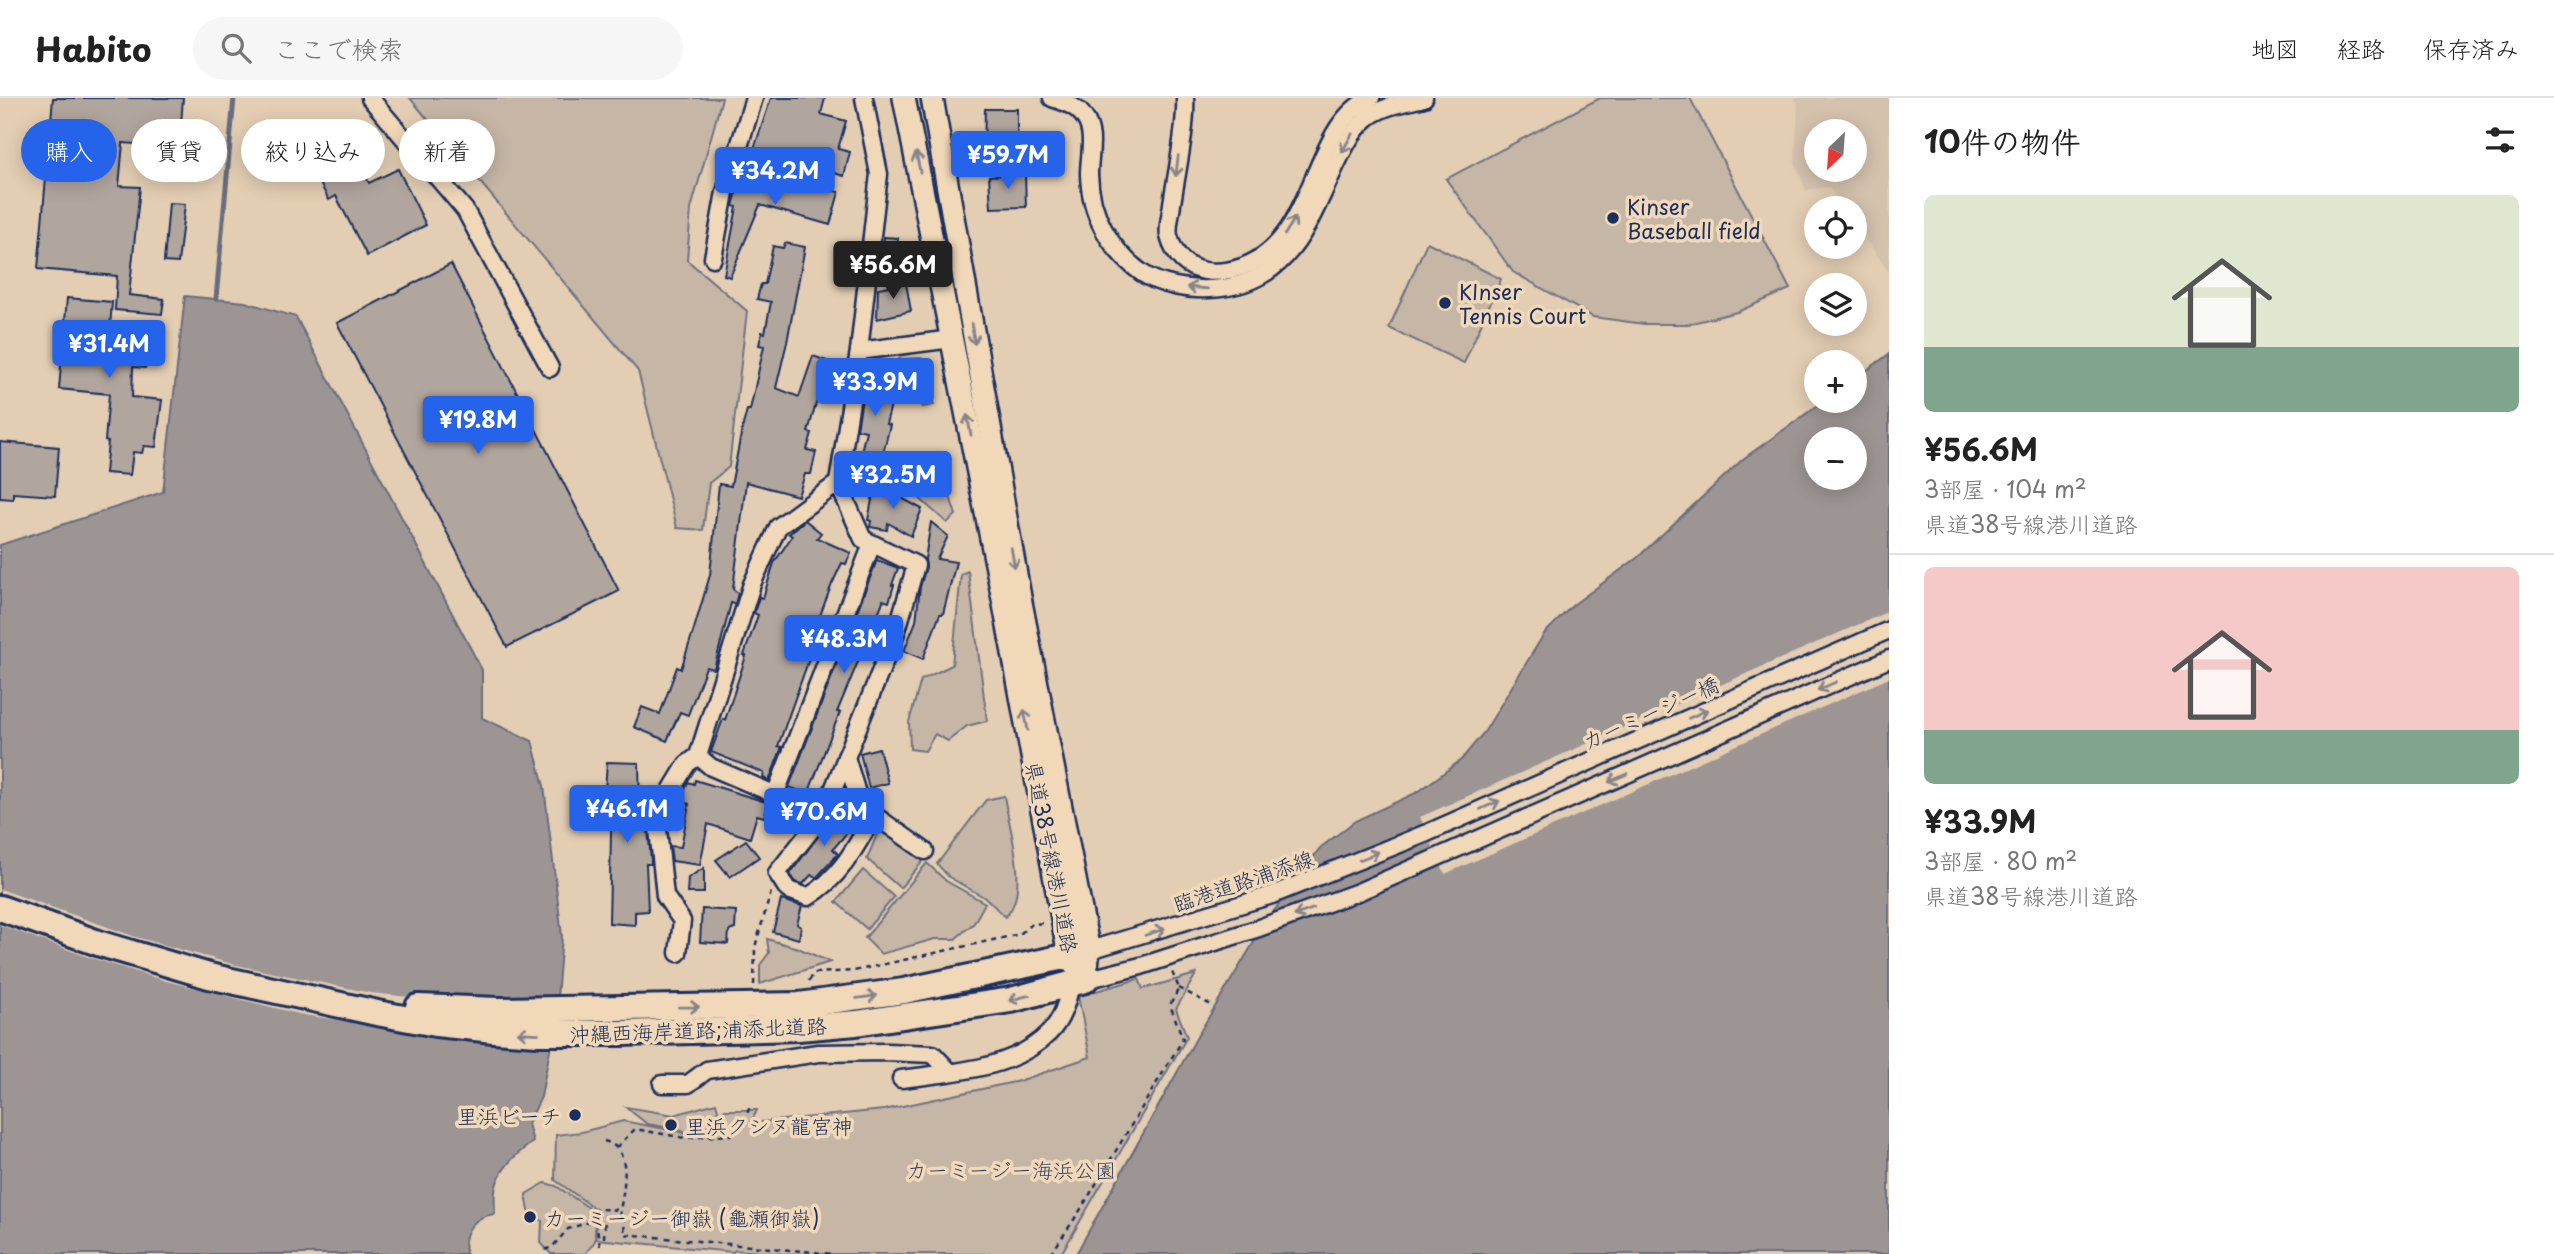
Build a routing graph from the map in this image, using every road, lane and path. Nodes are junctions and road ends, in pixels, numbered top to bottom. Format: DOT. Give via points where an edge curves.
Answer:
graph roads {
  1 [pos="370,98"];
  2 [pos="754,98"];
  3 [pos="864,98"];
  4 [pos="904,98"];
  5 [pos="932,98"];
  6 [pos="1052,98"];
  7 [pos="1185,98"];
  8 [pos="1371,98"];
  9 [pos="1424,98"];
  10 [pos="713,258"];
  11 [pos="952,339"];
  12 [pos="859,351"];
  13 [pos="550,369"];
  14 [pos="838,483"];
  15 [pos="872,544"];
  16 [pos="1889,629"];
  17 [pos="1889,659"];
  18 [pos="698,756"];
  19 [pos="846,757"];
  20 [pos="775,794"];
  21 [pos="823,815"];
  22 [pos="874,815"];
  23 [pos="1427,833"];
  24 [pos="925,851"];
  25 [pos="777,873"];
  26 [pos="0,908"];
  27 [pos="1053,921"];
  28 [pos="678,953"];
  29 [pos="1079,954"];
  30 [pos="1172,972"];
  31 [pos="1078,982"];
  32 [pos="1179,988"];
  33 [pos="803,989"];
  34 [pos="754,992"];
  35 [pos="310,997"];
  36 [pos="1211,1005"];
  37 [pos="950,1072"];
  38 [pos="901,1079"];
  39 [pos="662,1084"];
  40 [pos="751,1104"];
  41 [pos="604,1141"];
  42 [pos="617,1147"];
  43 [pos="620,1210"];
  44 [pos="619,1217"];
  45 [pos="598,1219"];
  46 [pos="604,1238"];
  47 [pos="600,1246"];
  48 [pos="545,1250"];
  49 [pos="818,1253"];
  50 [pos="833,1254"];
  51 [pos="1051,1254"];
  1 -- 13 [label="street" via="465,210"];
  2 -- 10 [label="street" via="725,192"];
  3 -- 12 [label="street" via="879,174"];
  11 -- 4 [label="main road, 県道38号線港川道路, one-way"];
  5 -- 29 [label="main road, 県道38号線港川道路, one-way"];
  9 -- 6 [label="street, one-way" via="1372,114 1351,134 1301,238 1283,260 1269,271 1218,289 1164,282 1145,275 1121,256 1093,199 1085,117"];
  7 -- 8 [label="street, one-way" via="1168,234 1182,261 1194,269 1219,272 1249,264 1278,244 1339,127 1357,105"];
  11 -- 12 [label="street"];
  29 -- 11 [label="main road, 県道38号線港川道路, one-way"];
  12 -- 14 [label="street"];
  14 -- 15 [label="street" via="863,539"];
  14 -- 18 [label="street" via="778,527 752,584"];
  15 -- 19 [label="street" via="916,565 897,630"];
  15 -- 20 [label="street"];
  23 -- 16 [label="street, カーミージー橋, one-way"];
  17 -- 31 [label="street, one-way" via="1358,892 1141,967"];
  18 -- 20 [label="street" via="711,767"];
  18 -- 28 [label="street" via="687,764 667,797 658,829 665,896 682,920"];
  19 -- 21 [label="street"];
  19 -- 22 [label="street" via="859,800"];
  20 -- 21 [label="street"];
  21 -- 25 [label="street"];
  22 -- 24 [label="street"];
  22 -- 25 [label="street" via="848,861 825,887 808,897 788,890"];
  29 -- 23 [label="street, 臨港道路浦添線, one-way" via="1272,895"];
  25 -- 34 [label="path" via="755,947"];
  26 -- 35 [label="highway, 沖縄西海岸道路;浦添北道路" via="154,961"];
  27 -- 33 [label="path" via="1030,926 1020,934 854,971 814,973"];
  29 -- 31 [label="main road, 県道38号線港川道路"];
  35 -- 29 [label="highway, 沖縄西海岸道路;浦添北道路, one-way" via="473,1009 799,1005 904,991"];
  30 -- 32 [label="path"];
  31 -- 35 [label="highway, 沖縄西海岸道路;浦添北道路, one-way" via="999,1002 856,1023 621,1033 538,1033 436,1024"];
  31 -- 37 [label="street" via="1049,1033 1006,1060"];
  32 -- 36 [label="path"];
  32 -- 51 [label="path" via="1170,1005 1183,1039"];
  37 -- 38 [label="street"];
  37 -- 39 [label="street" via="933,1054 818,1053 707,1070 688,1084"];
  40 -- 42 [label="path" via="744,1121 730,1135 685,1138 635,1129"];
  41 -- 42 [label="path"];
  42 -- 43 [label="path" via="622,1153 624,1177"];
  43 -- 44 [label="path"];
  43 -- 45 [label="path" via="599,1209"];
  44 -- 46 [label="path" via="605,1216"];
  44 -- 49 [label="path" via="625,1218 624,1234"];
  45 -- 47 [label="path"];
  45 -- 48 [label="path" via="568,1229"];
  49 -- 50 [label="path"];
}
